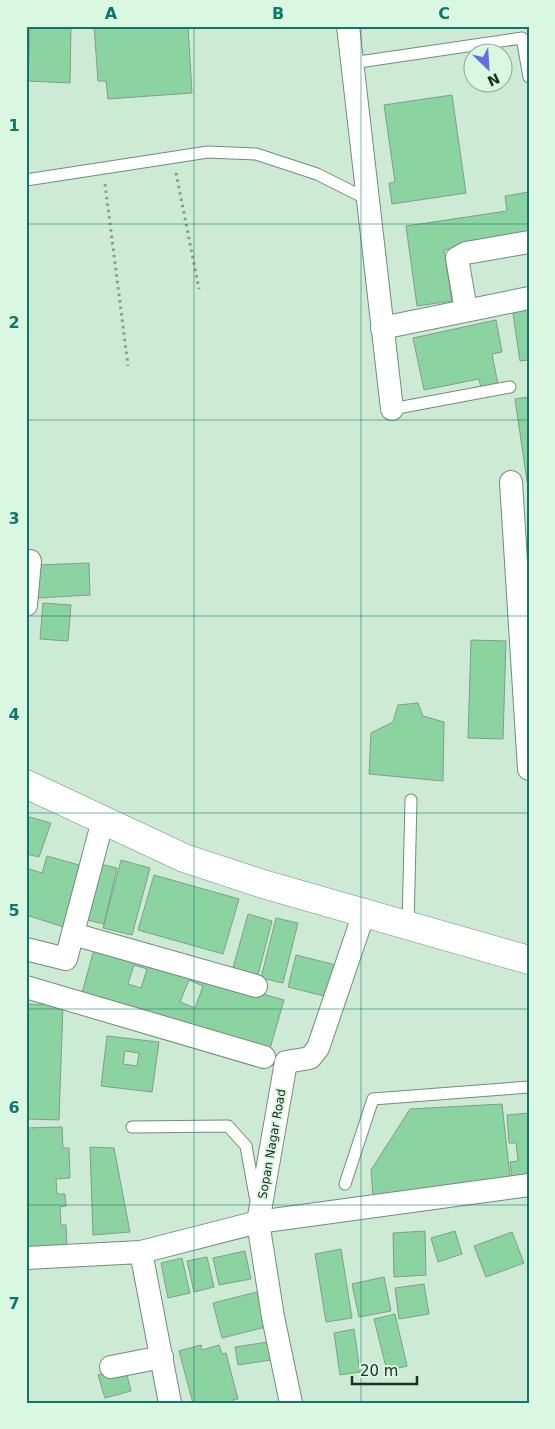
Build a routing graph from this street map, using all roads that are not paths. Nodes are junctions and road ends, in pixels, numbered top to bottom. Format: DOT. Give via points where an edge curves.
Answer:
graph roads {
  1 [pos="348,26"];
  2 [pos="352,63"];
  3 [pos="529,77"];
  4 [pos="26,180"];
  5 [pos="367,199"];
  6 [pos="529,242"];
  7 [pos="529,298"];
  8 [pos="466,310"];
  9 [pos="382,328"];
  10 [pos="510,387"];
  11 [pos="392,409"];
  12 [pos="511,482"];
  13 [pos="30,561"];
  14 [pos="26,605"];
  15 [pos="528,764"];
  16 [pos="26,784"];
  17 [pos="411,800"];
  18 [pos="104,820"];
  19 [pos="364,913"];
  20 [pos="408,926"];
  21 [pos="73,934"];
  22 [pos="26,949"];
  23 [pos="529,960"];
  24 [pos="256,986"];
  25 [pos="26,987"];
  26 [pos="264,1057"];
  27 [pos="529,1087"];
  28 [pos="132,1127"];
  29 [pos="345,1184"];
  30 [pos="529,1185"];
  31 [pos="258,1222"];
  32 [pos="141,1252"];
  33 [pos="26,1258"];
  34 [pos="162,1357"];
  35 [pos="111,1367"];
  36 [pos="170,1403"];
  37 [pos="291,1403"];
  1 -- 2 [label="street"];
  2 -- 3 [label="lane" via="522,38"];
  2 -- 5 [label="street"];
  4 -- 5 [label="lane" via="208,152 256,154 317,174"];
  5 -- 9 [label="street"];
  6 -- 8 [label="street" via="466,252 457,258"];
  7 -- 8 [label="street"];
  8 -- 9 [label="street"];
  9 -- 11 [label="street"];
  10 -- 11 [label="lane"];
  12 -- 15 [label="street"];
  13 -- 14 [label="street"];
  16 -- 18 [label="street"];
  17 -- 20 [label="lane"];
  18 -- 19 [label="street" via="184,858"];
  18 -- 21 [label="street"];
  19 -- 20 [label="street"];
  19 -- 31 [label="street, Sopan Nagar Road" via="318,1048 310,1058 286,1062"];
  20 -- 23 [label="street"];
  21 -- 22 [label="street" via="66,959"];
  21 -- 24 [label="street"];
  25 -- 26 [label="street"];
  27 -- 29 [label="lane" via="373,1099"];
  28 -- 31 [label="lane" via="228,1126 246,1146"];
  30 -- 31 [label="street"];
  31 -- 32 [label="street"];
  31 -- 37 [label="street, Sopan Nagar Road"];
  32 -- 33 [label="street"];
  32 -- 34 [label="street"];
  34 -- 35 [label="street"];
  34 -- 36 [label="street"];
}
